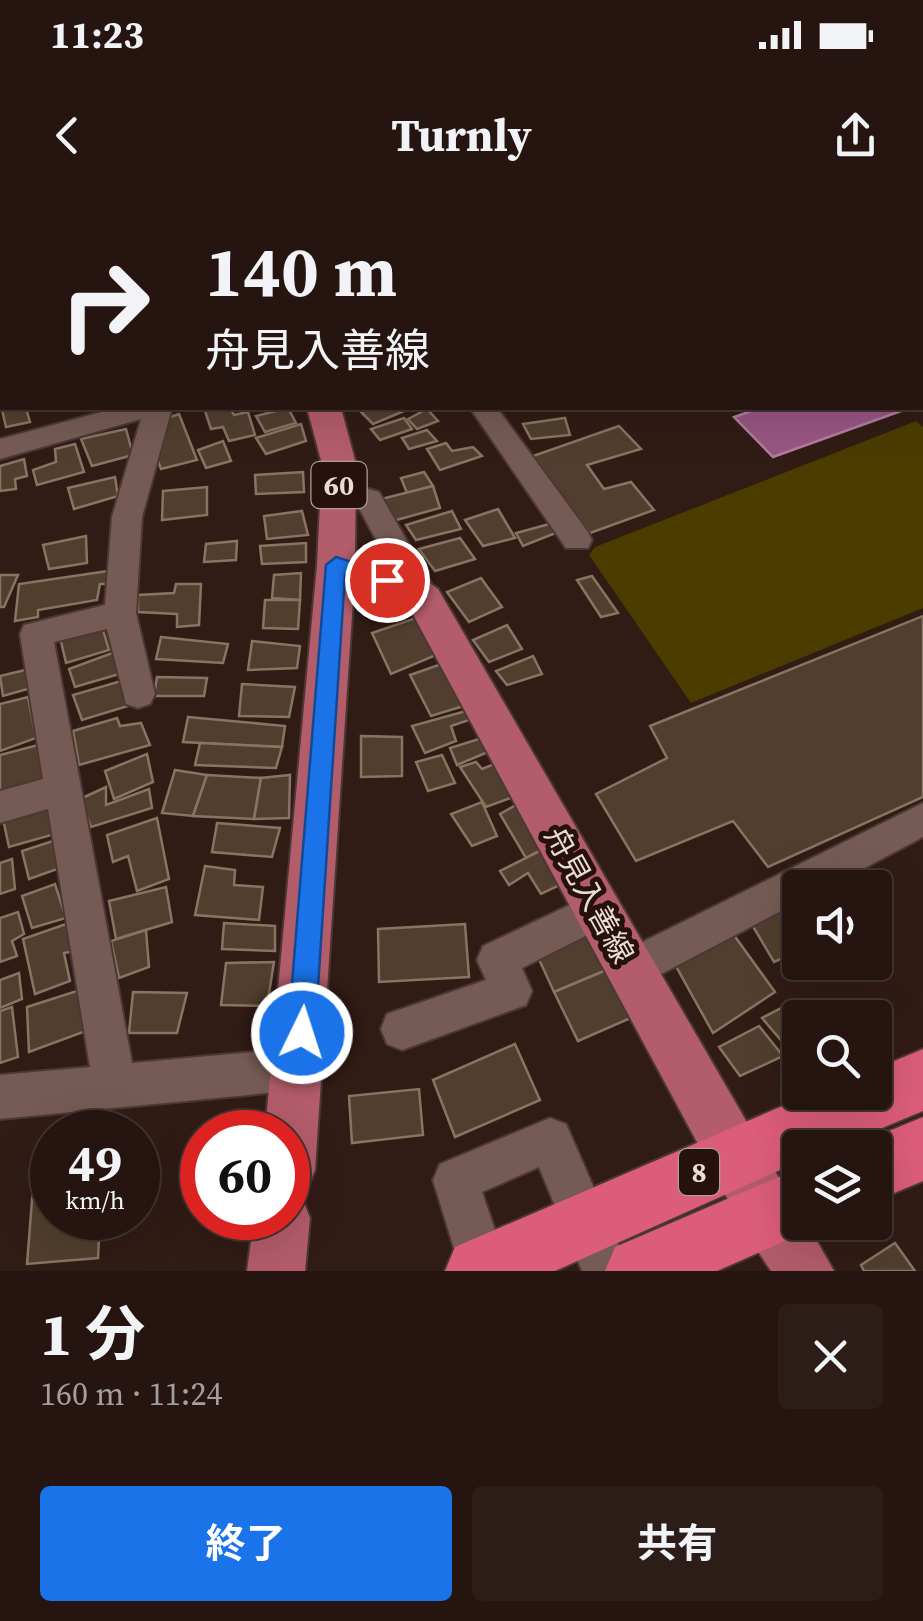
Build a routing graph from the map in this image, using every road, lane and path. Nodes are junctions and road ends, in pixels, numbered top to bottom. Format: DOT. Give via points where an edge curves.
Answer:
graph roads {
  1 [pos="141,410"];
  2 [pos="157,410"];
  3 [pos="325,410"];
  4 [pos="485,410"];
  5 [pos="0,449"];
  6 [pos="369,499"];
  7 [pos="577,540"];
  8 [pos="336,565"];
  9 [pos="424,599"];
  10 [pos="120,613"];
  11 [pos="138,694"];
  12 [pos="64,790"];
  13 [pos="0,807"];
  14 [pos="923,820"];
  15 [pos="597,910"];
  16 [pos="630,969"];
  17 [pos="402,1029"];
  18 [pos="299,1070"];
  19 [pos="923,1080"];
  20 [pos="115,1089"];
  21 [pos="0,1097"];
  22 [pos="295,1110"];
  23 [pos="923,1148"];
  24 [pos="736,1156"];
  25 [pos="892,1162"];
  26 [pos="782,1206"];
  27 [pos="782,1209"];
  28 [pos="280,1240"];
  29 [pos="795,1240"];
  30 [pos="276,1271"];
  31 [pos="482,1271"];
  32 [pos="606,1271"];
  33 [pos="638,1271"];
  34 [pos="806,1271"];
  1 -- 5 [label="street"];
  2 -- 10 [label="street" via="127,518"];
  3 -- 8 [label="main road, 60" via="339,464"];
  4 -- 7 [label="street"];
  6 -- 9 [label="street"];
  8 -- 9 [label="main road" via="407,587"];
  8 -- 18 [label="main road, 60"];
  9 -- 15 [label="main road, 舟見入善線"];
  10 -- 11 [label="street"];
  10 -- 12 [label="street" via="36,634"];
  12 -- 13 [label="street"];
  12 -- 20 [label="street"];
  14 -- 16 [label="street"];
  15 -- 16 [label="main road, 舟見入善線"];
  15 -- 17 [label="street" via="498,960 512,991"];
  16 -- 24 [label="main road, 舟見入善線"];
  18 -- 20 [label="street"];
  18 -- 22 [label="main road, 60"];
  19 -- 24 [label="highway, 8"];
  20 -- 21 [label="street"];
  23 -- 25 [label="highway"];
  24 -- 26 [label="main road, 舟見入善線"];
  24 -- 31 [label="highway, 8"];
  27 -- 33 [label="highway, 8"];
  28 -- 30 [label="main road"];
  29 -- 34 [label="main road, 舟見入善線"];
  31 -- 32 [label="street" via="456,1180 550,1140"];
}
